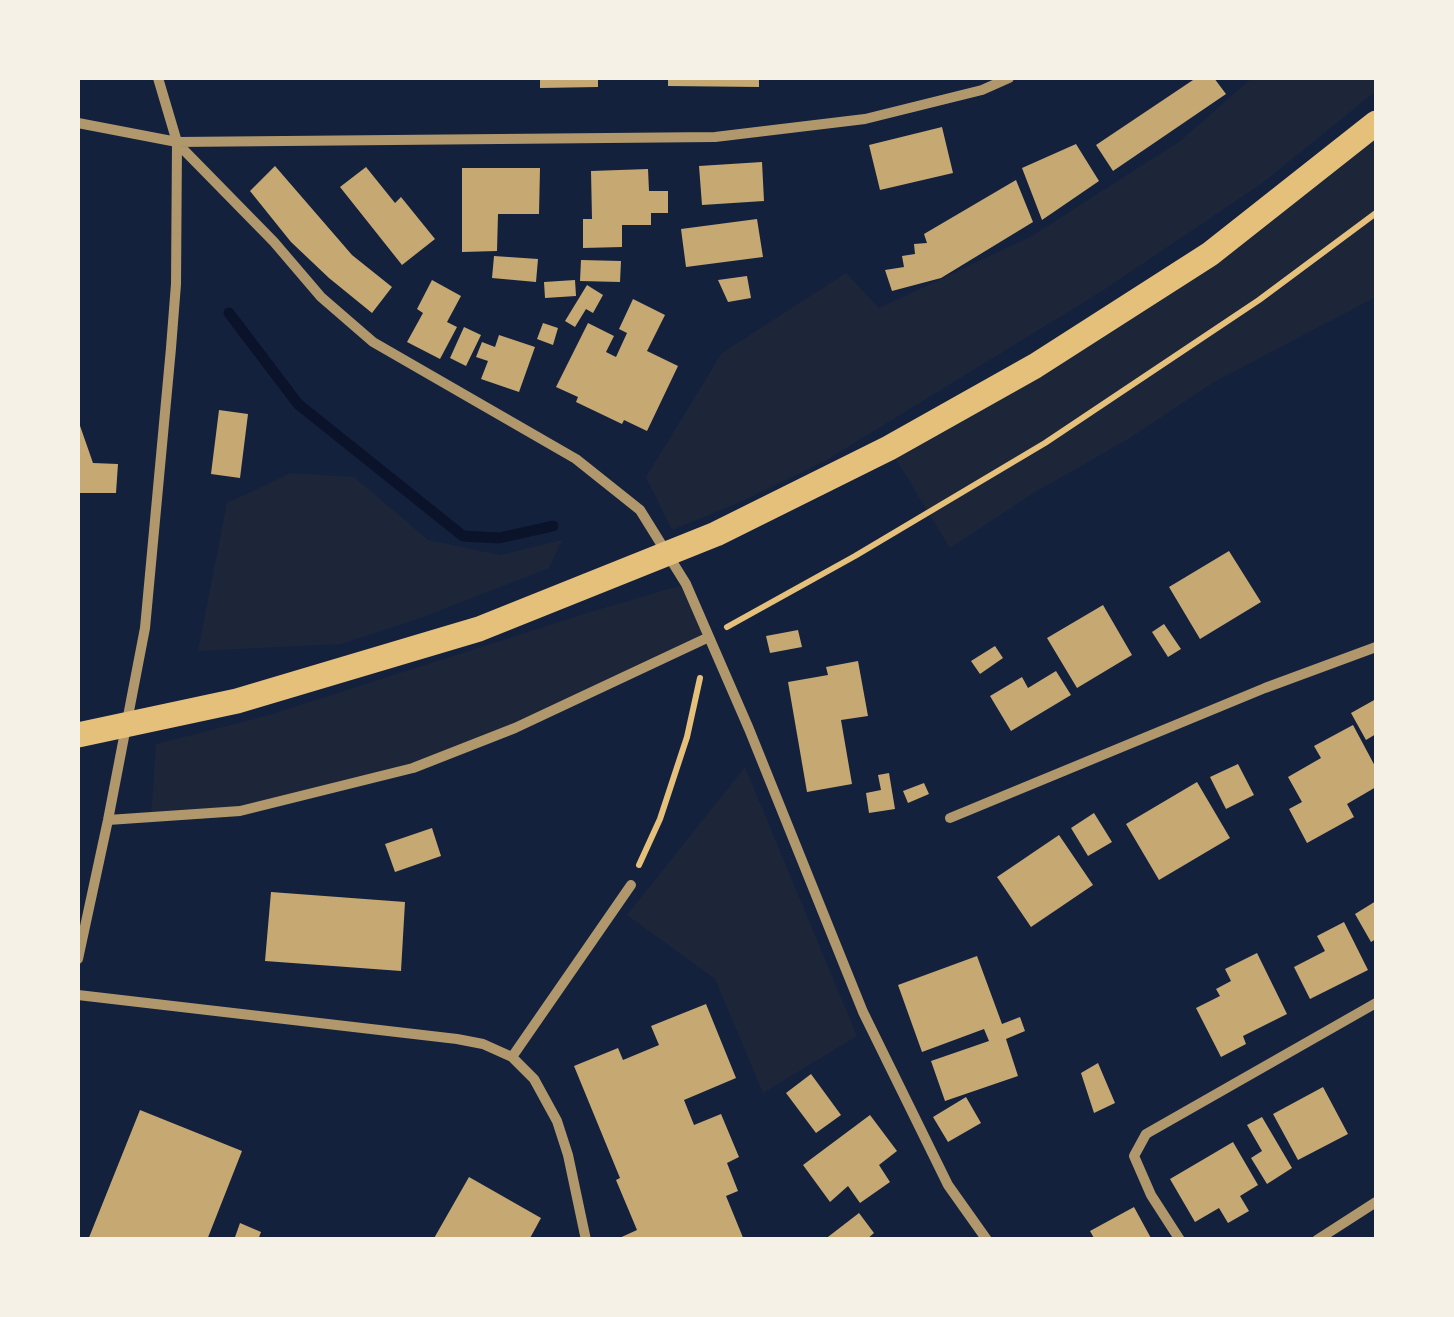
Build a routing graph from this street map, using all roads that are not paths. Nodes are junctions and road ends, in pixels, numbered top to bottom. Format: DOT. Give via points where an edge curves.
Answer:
graph roads {
  1 [pos="158,78"];
  2 [pos="1010,78"];
  3 [pos="78,122"];
  4 [pos="1376,122"];
  5 [pos="177,142"];
  6 [pos="709,637"];
  7 [pos="1376,647"];
  8 [pos="78,735"];
  9 [pos="950,818"];
  10 [pos="108,820"];
  11 [pos="631,885"];
  12 [pos="78,959"];
  13 [pos="78,995"];
  14 [pos="1376,1003"];
  15 [pos="512,1057"];
  16 [pos="1376,1202"];
  17 [pos="586,1240"];
  18 [pos="988,1240"];
  19 [pos="1180,1240"];
  20 [pos="1316,1240"];
  1 -- 5 [label="street"];
  2 -- 5 [label="street" via="865,118 715,137"];
  3 -- 5 [label="street"];
  4 -- 8 [label="main road" via="1210,254 1035,366 716,534 479,629 237,701"];
  5 -- 6 [label="street" via="320,297 373,342 576,459 640,510 686,584"];
  5 -- 10 [label="street" via="176,284 144,628"];
  6 -- 10 [label="street" via="412,768 240,811"];
  6 -- 18 [label="street" via="864,1012 948,1185"];
  7 -- 9 [label="street"];
  10 -- 12 [label="street"];
  11 -- 15 [label="street"];
  13 -- 15 [label="street" via="457,1039"];
  14 -- 19 [label="street" via="1146,1134 1134,1156"];
  15 -- 17 [label="street" via="534,1079 556,1120"];
  16 -- 20 [label="street"];
}
